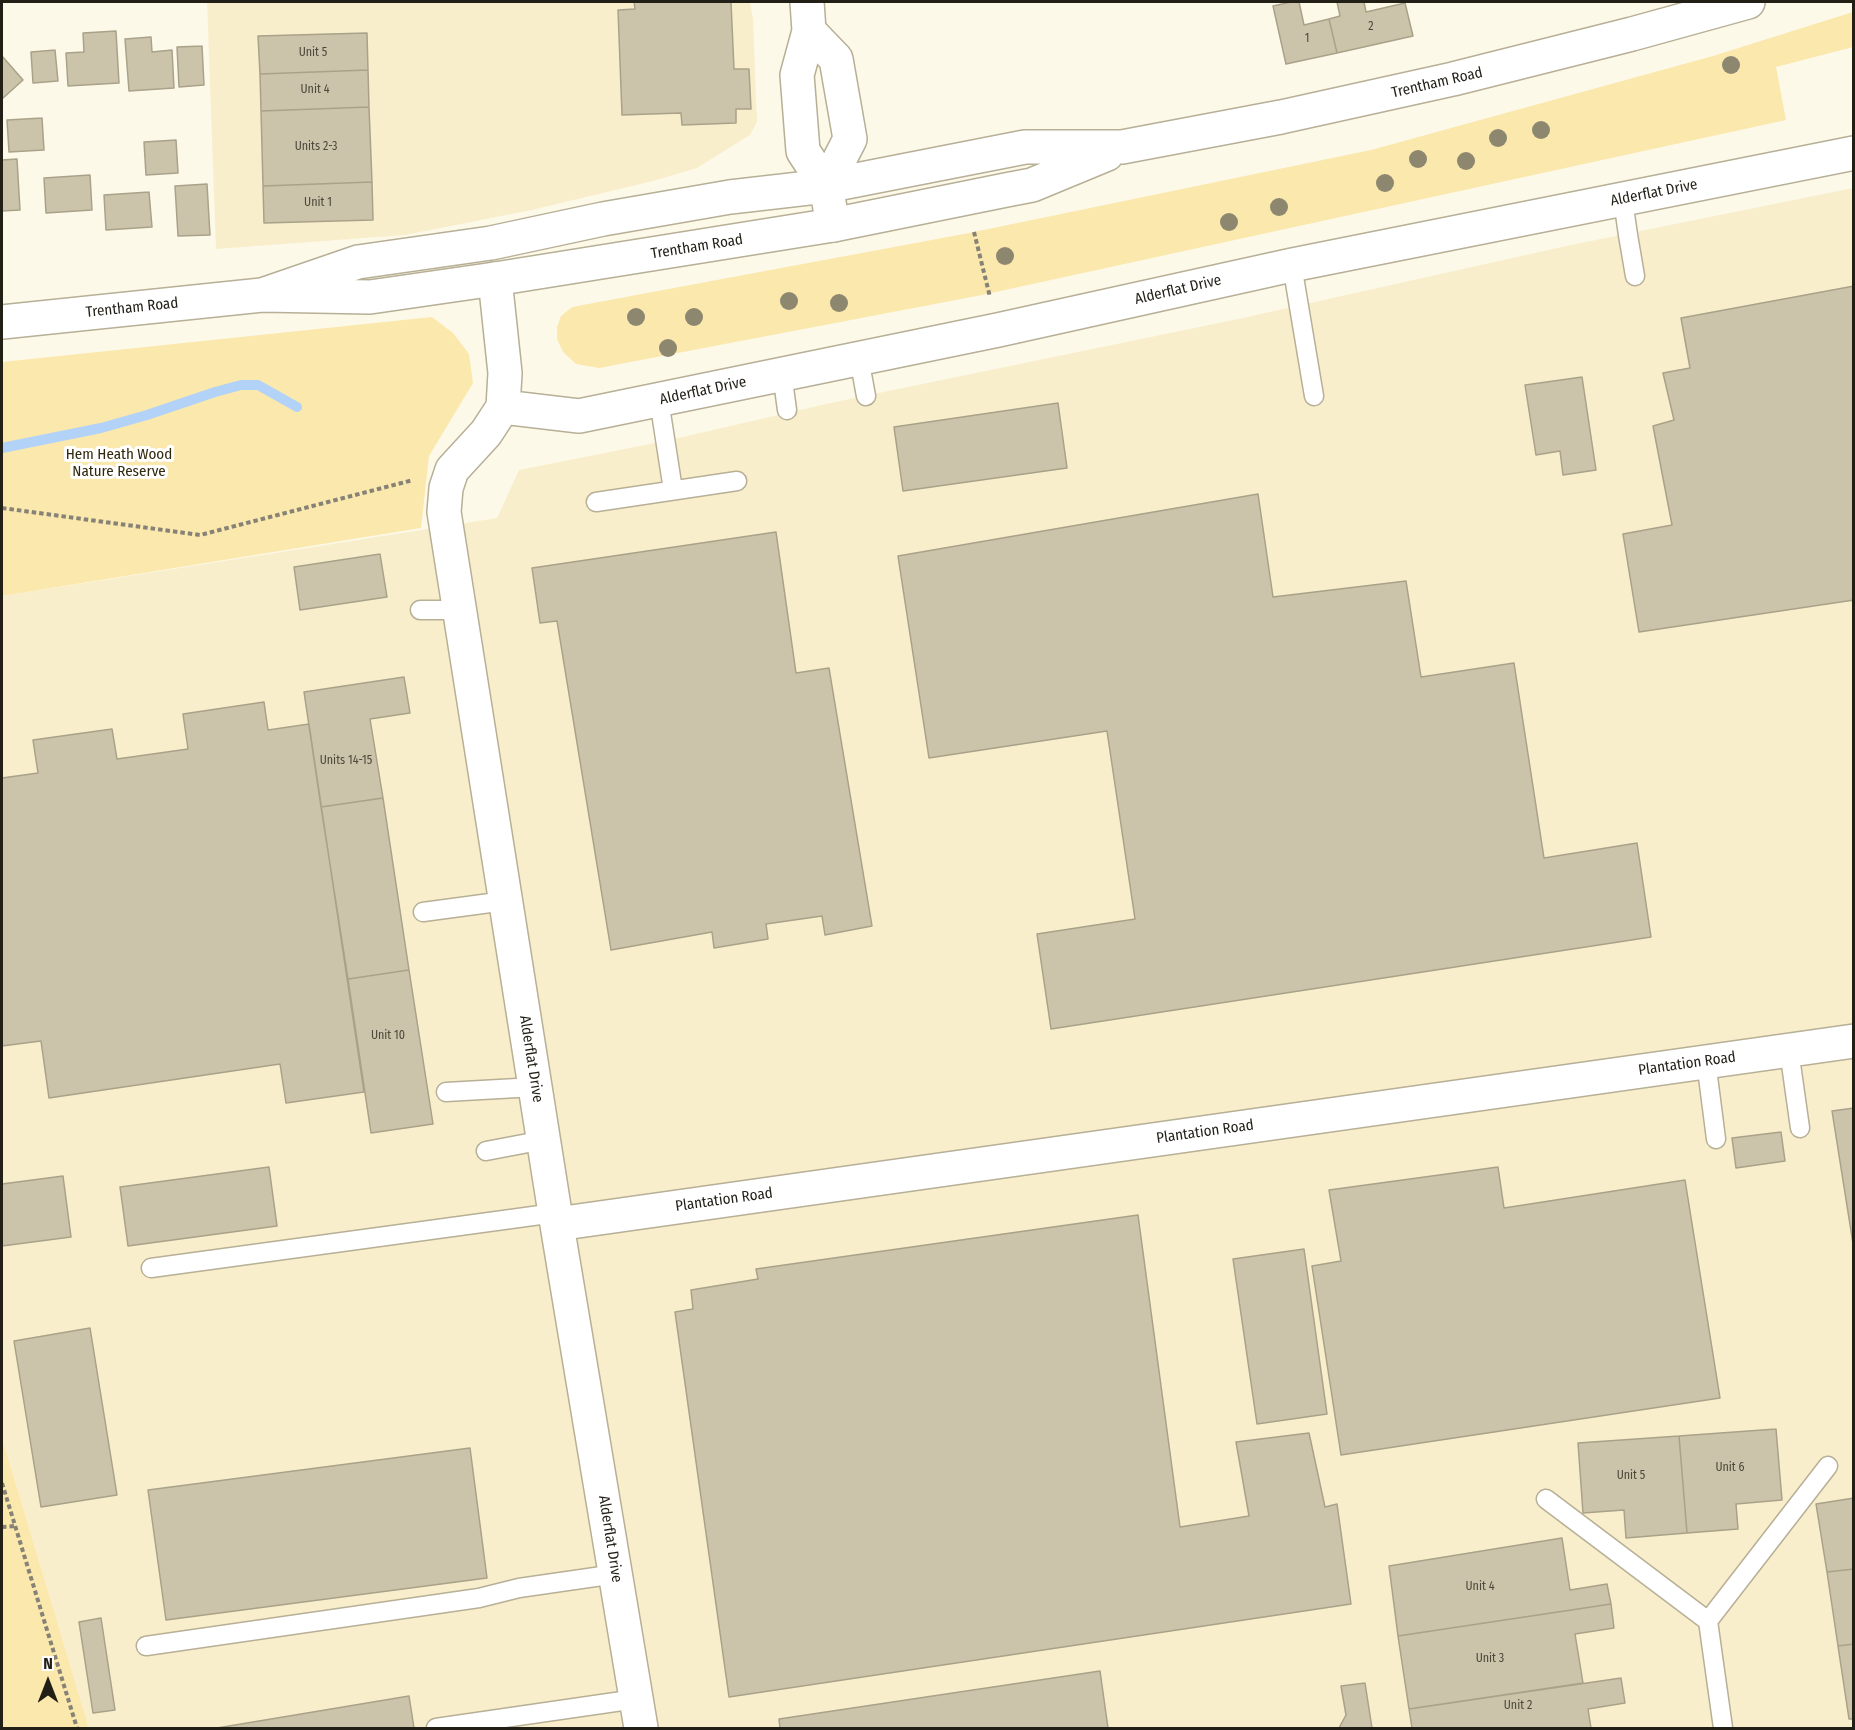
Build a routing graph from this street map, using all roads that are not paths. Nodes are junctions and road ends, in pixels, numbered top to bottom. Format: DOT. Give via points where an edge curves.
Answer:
graph roads {
  1 [pos="1748,2"];
  2 [pos="808,16"];
  3 [pos="1122,147"];
  4 [pos="1854,153"];
  5 [pos="826,186"];
  6 [pos="1623,200"];
  7 [pos="833,225"];
  8 [pos="1292,265"];
  9 [pos="1635,276"];
  10 [pos="495,279"];
  11 [pos="262,295"];
  12 [pos="2,322"];
  13 [pos="859,358"];
  14 [pos="782,373"];
  15 [pos="866,396"];
  16 [pos="1314,396"];
  17 [pos="659,400"];
  18 [pos="502,407"];
  19 [pos="788,410"];
  20 [pos="736,481"];
  21 [pos="673,490"];
  22 [pos="596,502"];
  23 [pos="420,610"];
  24 [pos="459,610"];
  25 [pos="506,901"];
  26 [pos="423,912"];
  27 [pos="1854,1041"];
  28 [pos="1790,1050"];
  29 [pos="1706,1061"];
  30 [pos="535,1087"];
  31 [pos="446,1092"];
  32 [pos="1800,1128"];
  33 [pos="1716,1139"];
  34 [pos="544,1140"];
  35 [pos="486,1151"];
  36 [pos="556,1218"];
  37 [pos="151,1268"];
  38 [pos="1828,1466"];
  39 [pos="1546,1500"];
  40 [pos="616,1574"];
  41 [pos="1708,1621"];
  42 [pos="146,1646"];
  43 [pos="639,1714"];
  44 [pos="522,1722"];
  45 [pos="436,1728"];
  46 [pos="1723,1728"];
  1 -- 3 [label="street, Trentham Road" via="1453,80"];
  2 -- 5 [label="street" via="797,75 803,151"];
  2 -- 5 [label="street" via="836,59 850,139"];
  3 -- 5 [label="street, Trentham Road" via="1025,147"];
  3 -- 7 [label="street, Trentham Road" via="1032,185"];
  4 -- 6 [label="street, Alderflat Drive"];
  5 -- 7 [label="street"];
  5 -- 11 [label="street, Trentham Road" via="730,197 491,243 358,262"];
  6 -- 8 [label="street, Alderflat Drive"];
  6 -- 9 [label="lane"];
  7 -- 10 [label="street, Trentham Road"];
  8 -- 13 [label="street, Alderflat Drive"];
  8 -- 16 [label="lane"];
  10 -- 11 [label="street, Trentham Road" via="370,297"];
  10 -- 18 [label="street, Alderflat Drive" via="505,373"];
  11 -- 12 [label="street, Trentham Road"];
  13 -- 14 [label="street, Alderflat Drive"];
  13 -- 15 [label="lane"];
  14 -- 17 [label="street, Alderflat Drive"];
  14 -- 19 [label="lane"];
  17 -- 18 [label="street, Alderflat Drive" via="579,416"];
  17 -- 21 [label="lane"];
  18 -- 24 [label="street, Alderflat Drive" via="486,433 452,470 446,488 444,512"];
  20 -- 21 [label="lane"];
  21 -- 22 [label="lane"];
  23 -- 24 [label="lane"];
  24 -- 25 [label="street, Alderflat Drive"];
  25 -- 26 [label="lane"];
  25 -- 30 [label="street, Alderflat Drive"];
  27 -- 28 [label="street, Plantation Road"];
  28 -- 29 [label="street, Plantation Road"];
  28 -- 32 [label="lane"];
  29 -- 33 [label="lane"];
  29 -- 36 [label="street, Plantation Road"];
  30 -- 31 [label="lane"];
  30 -- 34 [label="street, Alderflat Drive"];
  34 -- 35 [label="lane"];
  34 -- 36 [label="street, Alderflat Drive"];
  36 -- 37 [label="lane"];
  36 -- 40 [label="street, Alderflat Drive"];
  38 -- 41 [label="lane"];
  39 -- 41 [label="lane"];
  40 -- 42 [label="lane"];
  40 -- 43 [label="street, Alderflat Drive"];
  41 -- 46 [label="lane"];
  43 -- 44 [label="lane"];
  44 -- 45 [label="lane"];
}
